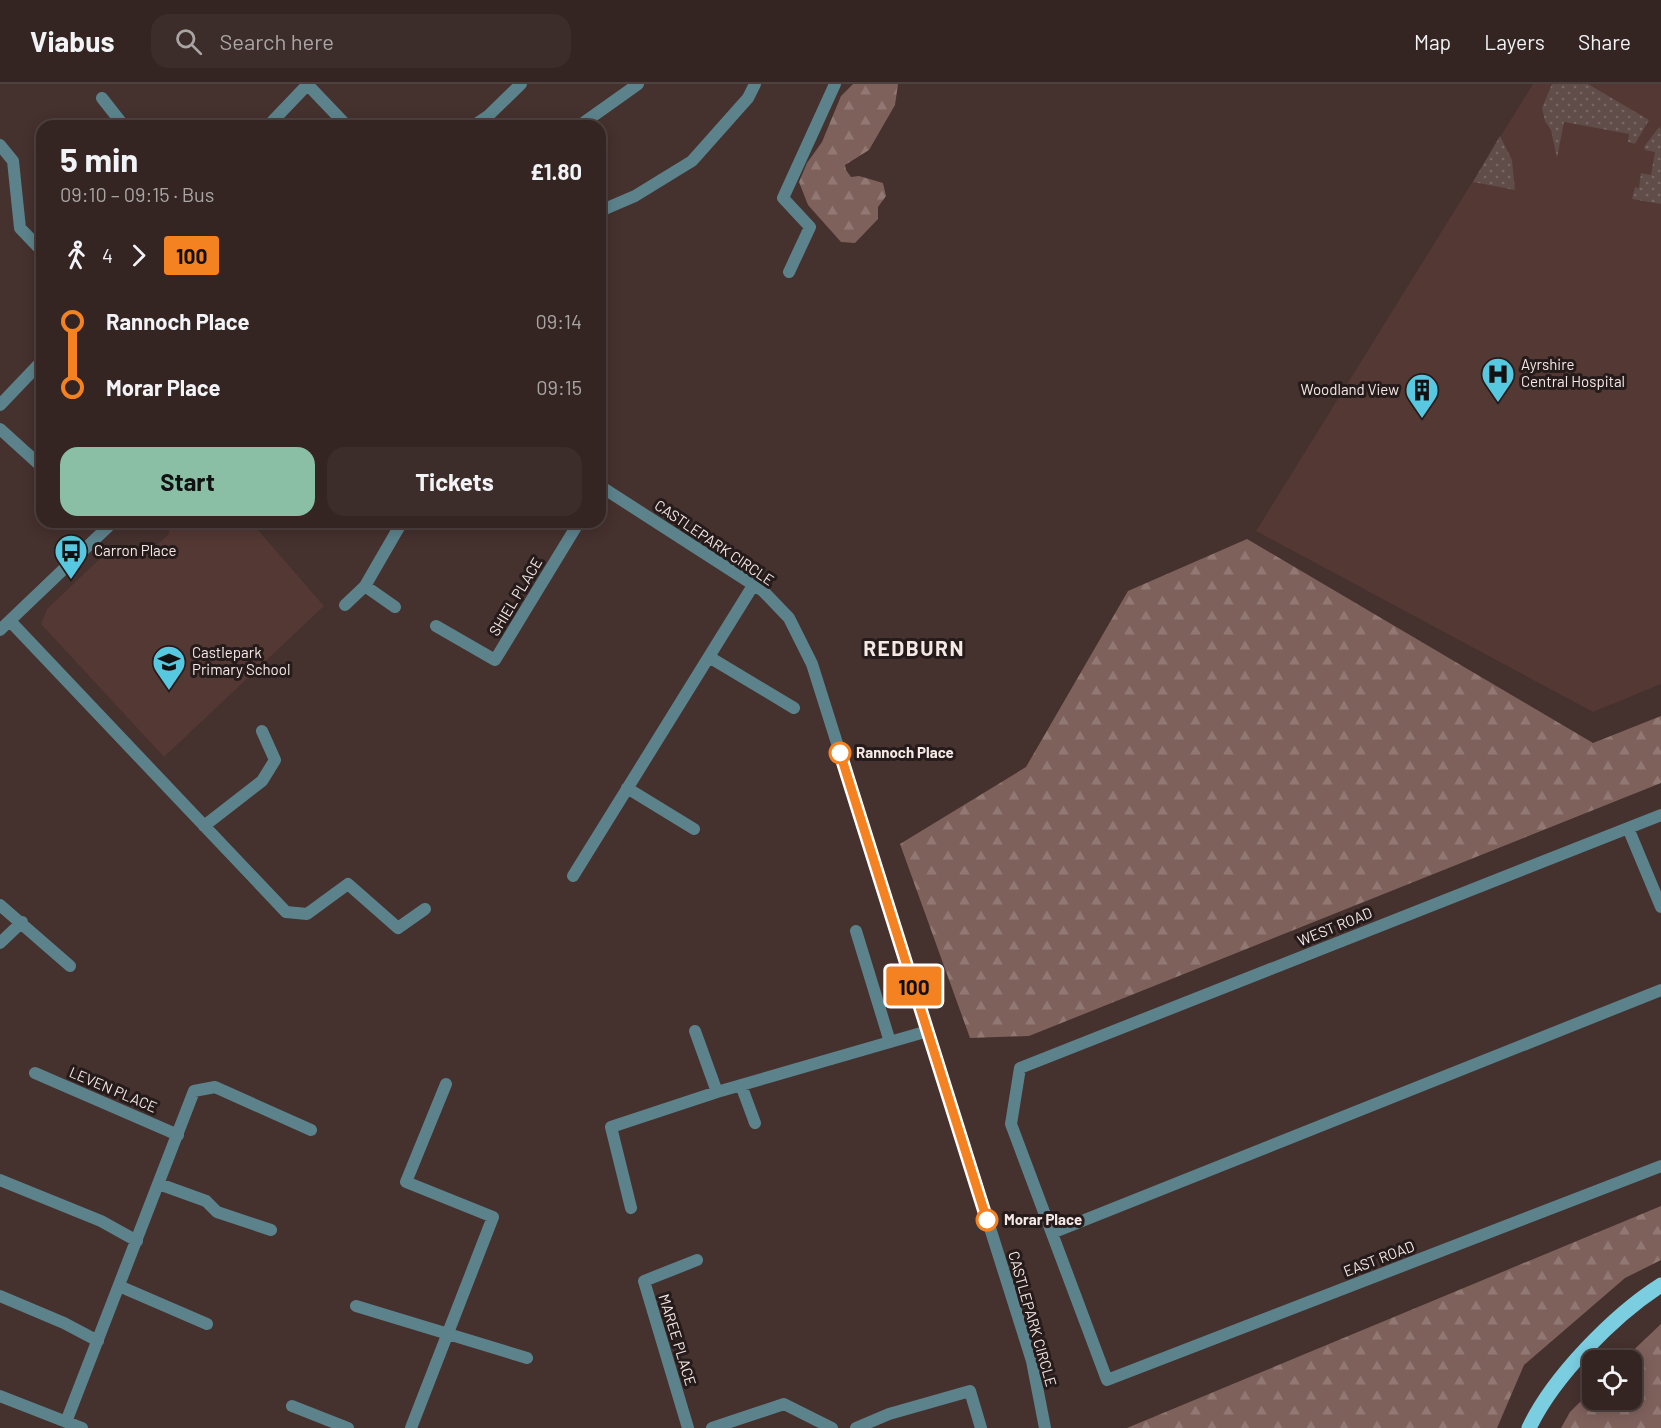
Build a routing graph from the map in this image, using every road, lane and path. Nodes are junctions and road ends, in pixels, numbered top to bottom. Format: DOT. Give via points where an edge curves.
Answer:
graph roads {
  1 [pos="308,84"];
  2 [pos="521,84"];
  3 [pos="638,84"];
  4 [pos="755,84"];
  5 [pos="835,84"];
  6 [pos="102,98"];
  7 [pos="119,120"];
  8 [pos="274,120"];
  9 [pos="341,120"];
  10 [pos="482,120"];
  11 [pos="587,120"];
  12 [pos="0,146"];
  13 [pos="606,208"];
  14 [pos="36,245"];
  15 [pos="789,272"];
  16 [pos="36,368"];
  17 [pos="0,405"];
  18 [pos="0,429"];
  19 [pos="36,462"];
  20 [pos="606,490"];
  21 [pos="107,528"];
  22 [pos="399,528"];
  23 [pos="575,528"];
  24 [pos="754,584"];
  25 [pos="365,586"];
  26 [pos="345,605"];
  27 [pos="395,607"];
  28 [pos="10,621"];
  29 [pos="436,626"];
  30 [pos="0,630"];
  31 [pos="709,657"];
  32 [pos="794,708"];
  33 [pos="262,731"];
  34 [pos="627,788"];
  35 [pos="1661,814"];
  36 [pos="204,826"];
  37 [pos="1628,828"];
  38 [pos="694,829"];
  39 [pos="573,876"];
  40 [pos="0,904"];
  41 [pos="1661,907"];
  42 [pos="425,909"];
  43 [pos="22,922"];
  44 [pos="856,931"];
  45 [pos="0,943"];
  46 [pos="70,966"];
  47 [pos="1661,990"];
  48 [pos="695,1031"];
  49 [pos="928,1031"];
  50 [pos="890,1042"];
  51 [pos="35,1073"];
  52 [pos="446,1084"];
  53 [pos="741,1085"];
  54 [pos="717,1092"];
  55 [pos="755,1123"];
  56 [pos="311,1130"];
  57 [pos="178,1135"];
  58 [pos="1661,1167"];
  59 [pos="0,1180"];
  60 [pos="159,1184"];
  61 [pos="631,1208"];
  62 [pos="271,1230"];
  63 [pos="1052,1233"];
  64 [pos="136,1241"];
  65 [pos="697,1260"];
  66 [pos="1661,1285"];
  67 [pos="119,1286"];
  68 [pos="0,1296"];
  69 [pos="356,1306"];
  70 [pos="207,1324"];
  71 [pos="446,1335"];
  72 [pos="98,1341"];
  73 [pos="526,1358"];
  74 [pos="0,1396"];
  75 [pos="292,1406"];
  76 [pos="66,1422"];
  77 [pos="82,1428"];
  78 [pos="348,1428"];
  79 [pos="411,1428"];
  80 [pos="688,1428"];
  81 [pos="712,1428"];
  82 [pos="832,1428"];
  83 [pos="856,1428"];
  84 [pos="981,1428"];
  85 [pos="1045,1428"];
  86 [pos="1529,1428"];
  1 -- 8 [label="street"];
  1 -- 9 [label="street"];
  2 -- 10 [label="street"];
  3 -- 11 [label="street"];
  4 -- 13 [label="street" via="748,98 692,161 635,196"];
  5 -- 15 [label="street" via="783,198 810,226"];
  6 -- 7 [label="street"];
  12 -- 14 [label="street" via="13,160 20,228"];
  16 -- 17 [label="street"];
  18 -- 19 [label="street"];
  20 -- 24 [label="street, CASTLEPARK CIRCLE"];
  21 -- 28 [label="street"];
  22 -- 25 [label="street"];
  23 -- 29 [label="street, SHIEL PLACE" via="495,660"];
  24 -- 31 [label="street"];
  24 -- 49 [label="street, CASTLEPARK CIRCLE" via="789,618 812,664"];
  25 -- 26 [label="street"];
  25 -- 27 [label="street"];
  28 -- 30 [label="street"];
  28 -- 36 [label="street"];
  31 -- 32 [label="street"];
  31 -- 34 [label="street"];
  33 -- 36 [label="street" via="275,760 262,781"];
  34 -- 38 [label="street"];
  34 -- 39 [label="street"];
  35 -- 37 [label="street, WEST ROAD"];
  36 -- 42 [label="street" via="286,912 307,914 348,884 398,928"];
  37 -- 41 [label="street"];
  37 -- 63 [label="street, WEST ROAD" via="1020,1068 1011,1124"];
  40 -- 43 [label="street"];
  43 -- 45 [label="street"];
  43 -- 46 [label="street"];
  44 -- 50 [label="street"];
  47 -- 63 [label="street"];
  48 -- 54 [label="street"];
  49 -- 50 [label="street"];
  49 -- 85 [label="street, CASTLEPARK CIRCLE" via="1032,1361"];
  50 -- 53 [label="street"];
  51 -- 57 [label="street, LEVEN PLACE"];
  52 -- 71 [label="street" via="406,1182 493,1218"];
  53 -- 54 [label="street"];
  53 -- 55 [label="street"];
  54 -- 61 [label="street" via="611,1127"];
  56 -- 57 [label="street" via="215,1087 194,1091"];
  57 -- 60 [label="street"];
  58 -- 63 [label="street, EAST ROAD" via="1107,1380"];
  59 -- 64 [label="street" via="101,1221"];
  60 -- 62 [label="street" via="206,1202 217,1212"];
  60 -- 64 [label="street"];
  64 -- 67 [label="street"];
  65 -- 80 [label="street, MAREE PLACE" via="644,1281"];
  66 -- 86 [label="main road" via="1590,1343 1536,1413"];
  67 -- 70 [label="street"];
  67 -- 72 [label="street"];
  68 -- 72 [label="street"];
  69 -- 71 [label="street"];
  71 -- 73 [label="street"];
  71 -- 79 [label="street"];
  72 -- 76 [label="street"];
  74 -- 76 [label="street"];
  75 -- 78 [label="street"];
  76 -- 77 [label="street"];
  81 -- 82 [label="street" via="784,1404"];
  83 -- 84 [label="street" via="970,1391"];
}
